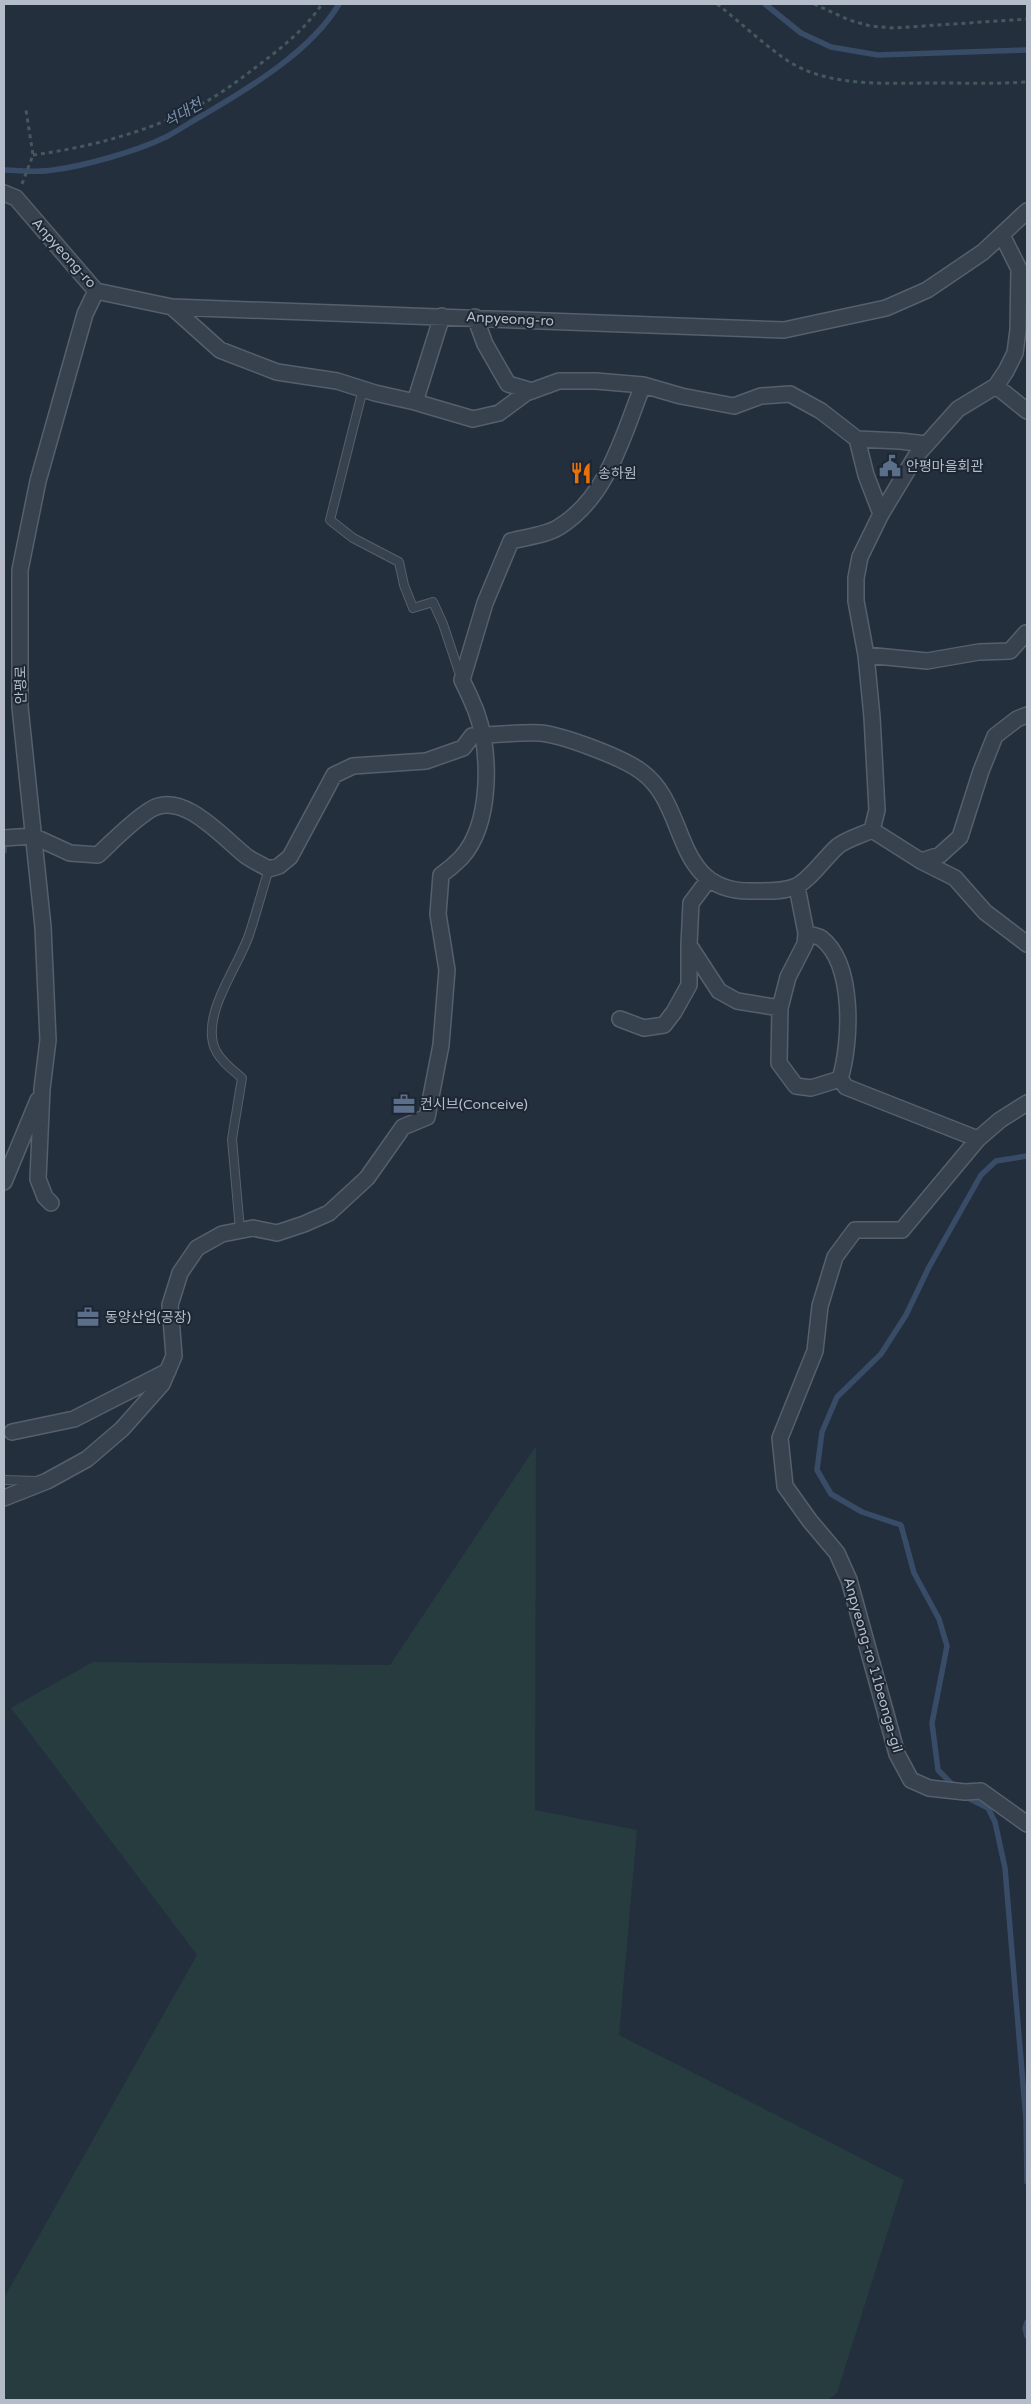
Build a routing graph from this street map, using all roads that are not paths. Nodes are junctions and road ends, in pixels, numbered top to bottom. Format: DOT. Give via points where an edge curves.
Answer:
graph roads {
  1 [pos="4,193"];
  2 [pos="1027,210"];
  3 [pos="1002,235"];
  4 [pos="96,291"];
  5 [pos="172,306"];
  6 [pos="442,316"];
  7 [pos="474,317"];
  8 [pos="643,385"];
  9 [pos="996,386"];
  10 [pos="364,389"];
  11 [pos="532,391"];
  12 [pos="414,402"];
  13 [pos="1027,411"];
  14 [pos="857,439"];
  15 [pos="926,444"];
  16 [pos="881,514"];
  17 [pos="1026,632"];
  18 [pos="866,655"];
  19 [pos="462,680"];
  20 [pos="1027,715"];
  21 [pos="482,736"];
  22 [pos="872,830"];
  23 [pos="33,836"];
  24 [pos="8,837"];
  25 [pos="921,861"];
  26 [pos="269,869"];
  27 [pos="708,879"];
  28 [pos="797,887"];
  29 [pos="806,933"];
  30 [pos="1027,944"];
  31 [pos="689,945"];
  32 [pos="780,1008"];
  33 [pos="620,1019"];
  34 [pos="840,1080"];
  35 [pos="42,1089"];
  36 [pos="1027,1103"];
  37 [pos="978,1139"];
  38 [pos="4,1182"];
  39 [pos="51,1203"];
  40 [pos="240,1230"];
  41 [pos="168,1371"];
  42 [pos="12,1432"];
  43 [pos="4,1480"];
  44 [pos="46,1481"];
  45 [pos="4,1498"];
  46 [pos="1027,1824"];
  1 -- 4 [label="street, Anpyeong-ro" via="16,198"];
  2 -- 3 [label="street, Anpyeong-ro"];
  3 -- 7 [label="street, Anpyeong-ro" via="927,290 886,308 784,330"];
  3 -- 9 [label="street" via="1019,269 1018,330 1015,353"];
  4 -- 5 [label="street, Anpyeong-ro"];
  4 -- 23 [label="street, 안평로" via="84,314 40,472 20,570 20,707"];
  5 -- 6 [label="street, Anpyeong-ro"];
  5 -- 10 [label="street" via="220,350 277,372 337,381"];
  6 -- 7 [label="street, Anpyeong-ro"];
  6 -- 12 [label="street"];
  7 -- 11 [label="street" via="508,384"];
  8 -- 11 [label="street" via="559,381"];
  8 -- 14 [label="street" via="734,406 761,396 790,394 821,411"];
  8 -- 19 [label="street" via="609,472 581,510 558,528 512,541 485,603"];
  9 -- 13 [label="street"];
  9 -- 15 [label="street" via="958,409"];
  10 -- 12 [label="street"];
  10 -- 19 [label="lane" via="330,520 353,538 399,562 412,608 433,602"];
  11 -- 12 [label="street" via="499,413 474,419"];
  14 -- 15 [label="street"];
  14 -- 16 [label="street"];
  15 -- 16 [label="street"];
  16 -- 18 [label="street" via="860,556 856,578 856,601"];
  17 -- 18 [label="street" via="1010,651 979,652 927,661"];
  18 -- 22 [label="street" via="877,810"];
  19 -- 21 [label="street"];
  20 -- 25 [label="street" via="995,736 960,837 940,855"];
  21 -- 26 [label="street" via="472,736 463,748 426,761 353,766 334,775 290,857"];
  21 -- 27 [label="street" via="540,733 618,758 643,772 659,789 694,864"];
  21 -- 40 [label="street" via="487,780 479,829 462,857 441,875 438,914 446,970 441,1045 427,1117 403,1127 367,1178 329,1213 277,1233 254,1228"];
  22 -- 25 [label="street"];
  22 -- 28 [label="street" via="840,845"];
  23 -- 24 [label="street"];
  23 -- 26 [label="street" via="70,853 98,855 151,809 163,805 178,806 214,828 247,857"];
  23 -- 35 [label="street, 안평로" via="43,926 48,1040"];
  25 -- 30 [label="street" via="955,878 985,912"];
  26 -- 40 [label="lane" via="248,937 219,999 212,1026 212,1043 217,1053 242,1078 232,1139"];
  27 -- 28 [label="street" via="716,885 744,891"];
  27 -- 31 [label="street" via="691,903"];
  28 -- 29 [label="street"];
  29 -- 32 [label="street" via="805,944 788,977"];
  29 -- 34 [label="street" via="820,938 834,954 846,986 844,1065"];
  31 -- 32 [label="street" via="719,991 737,1001"];
  31 -- 33 [label="street" via="689,985 664,1025 644,1028"];
  32 -- 34 [label="street" via="779,1063 796,1086 811,1088"];
  34 -- 37 [label="street" via="846,1087"];
  35 -- 38 [label="street"];
  35 -- 39 [label="street" via="38,1179"];
  36 -- 37 [label="street, Anpyeong-ro 11beonga-gil"];
  37 -- 46 [label="street, Anpyeong-ro 11beonga-gil" via="902,1230 856,1230 835,1257 820,1306 815,1351 780,1438 785,1486 836,1553 849,1580 897,1754 911,1780 929,1788 981,1792"];
  40 -- 41 [label="street" via="222,1234 197,1248 180,1273 170,1305 174,1356"];
  41 -- 42 [label="street" via="74,1419"];
  41 -- 44 [label="street" via="162,1384 122,1429 87,1458"];
  43 -- 44 [label="lane"];
  44 -- 45 [label="street"];
}
